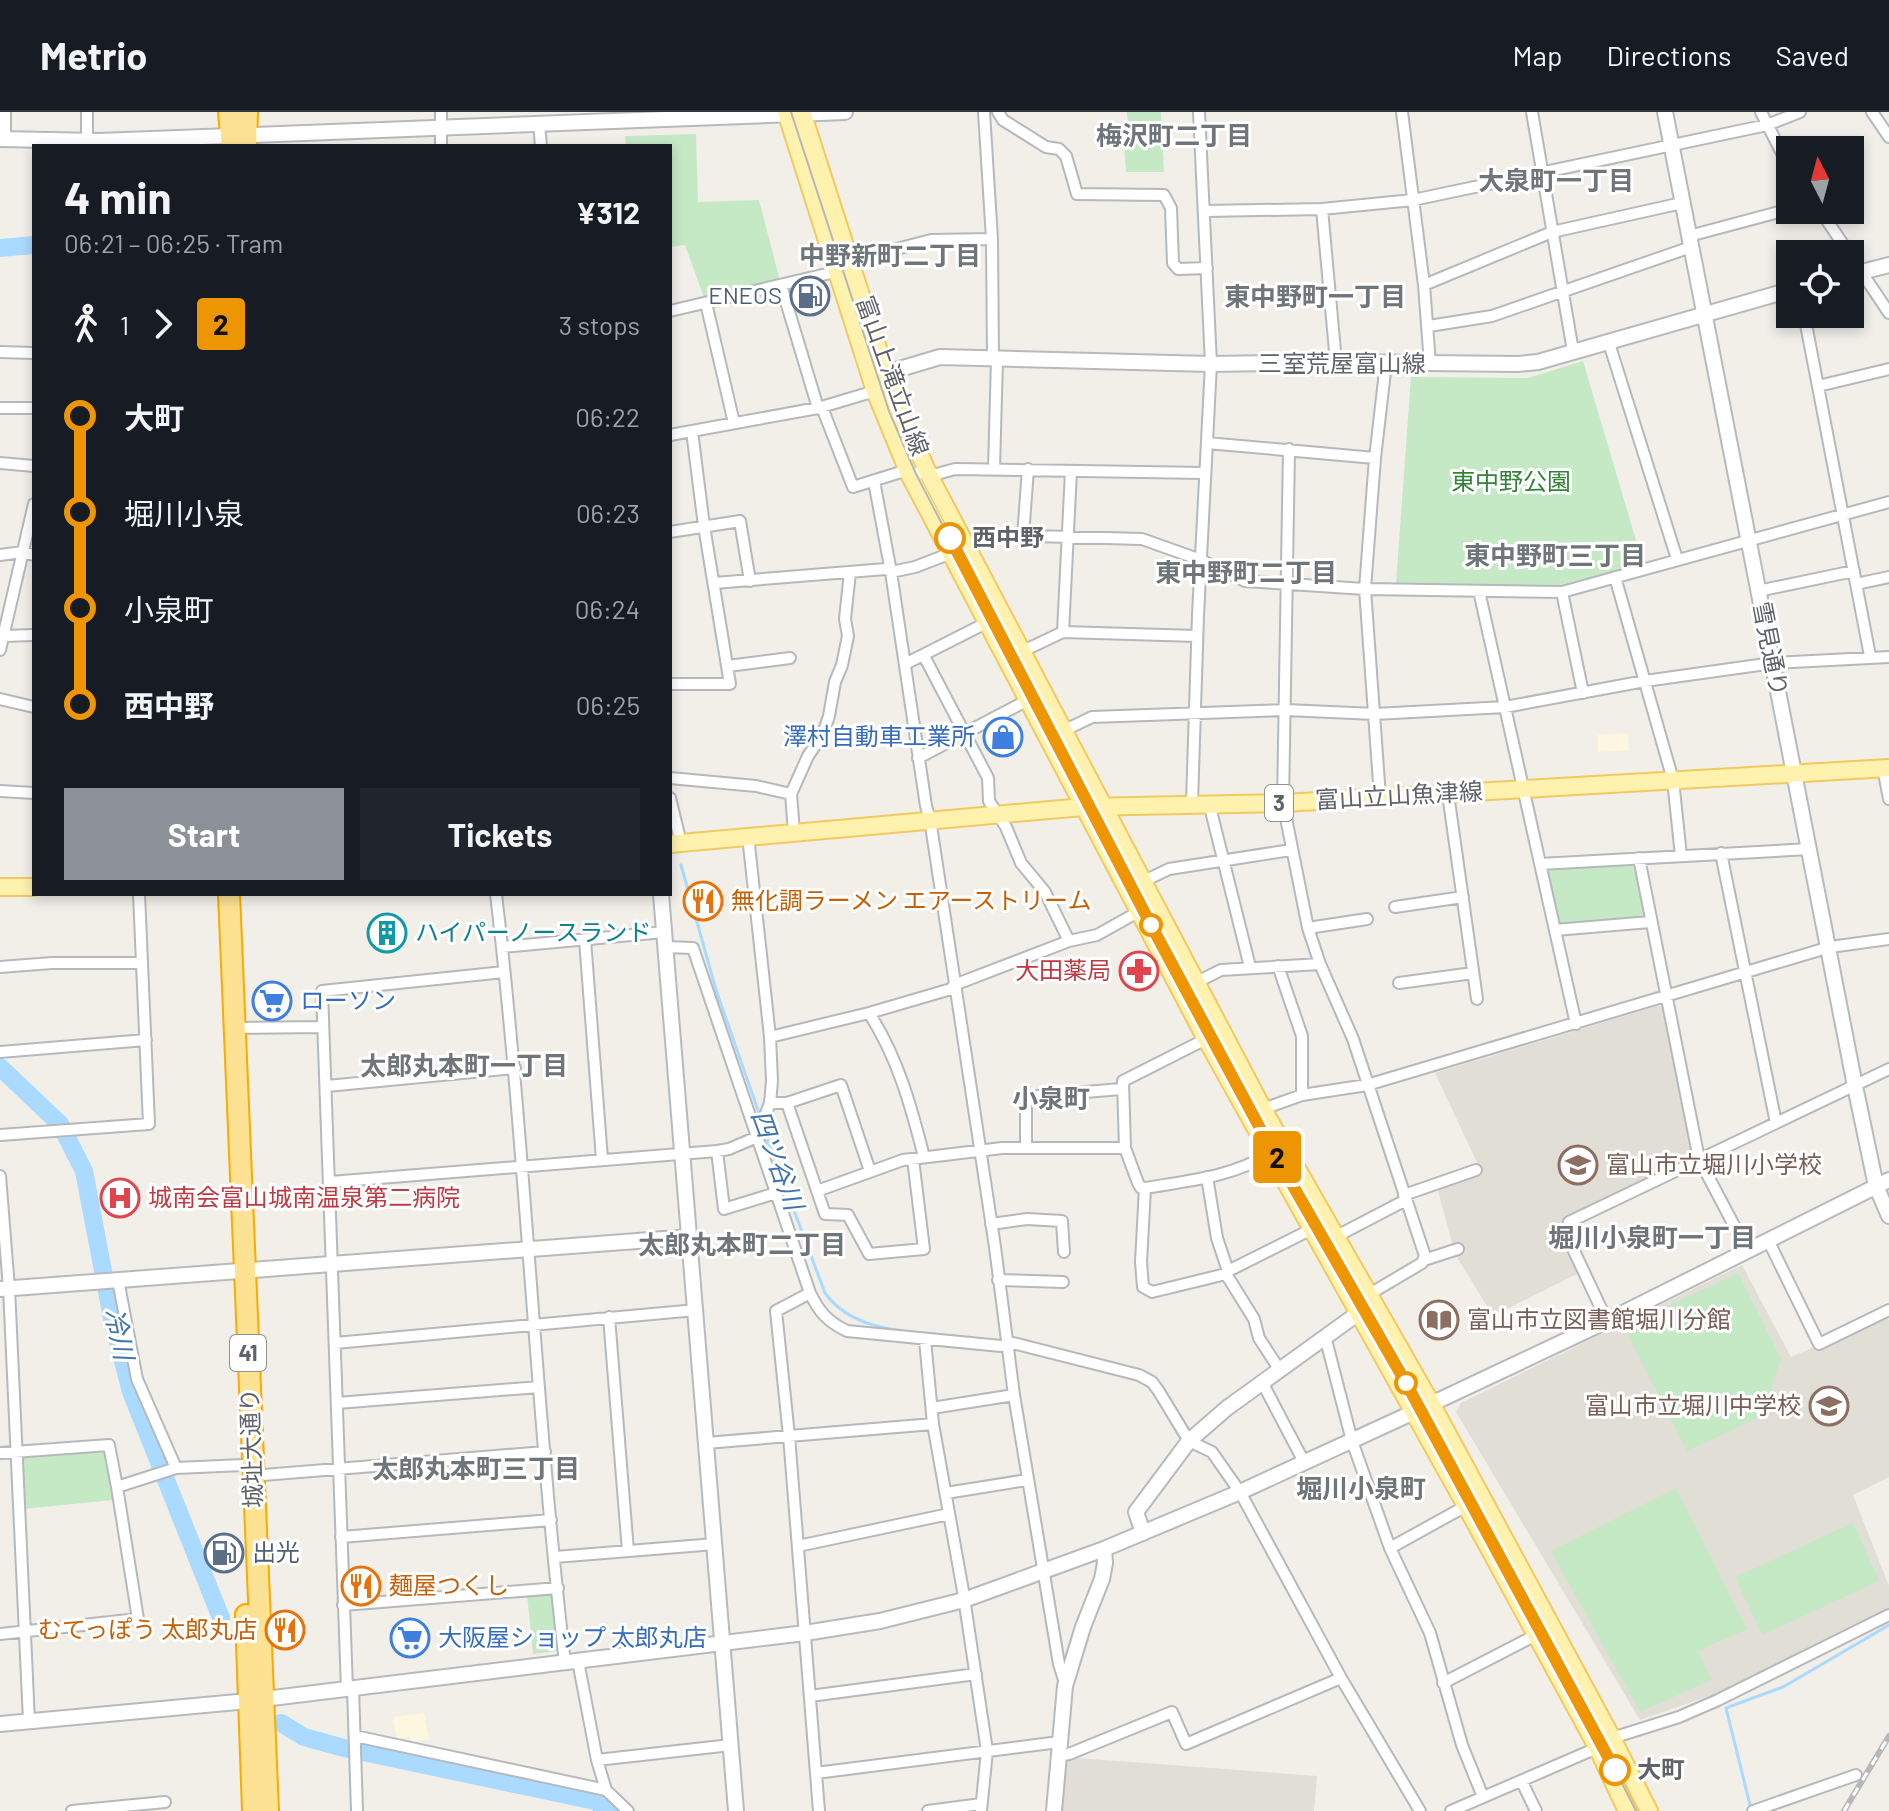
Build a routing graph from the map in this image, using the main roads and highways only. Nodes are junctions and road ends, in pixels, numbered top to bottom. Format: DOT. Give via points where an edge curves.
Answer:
graph roads {
  1 [pos="229,112"];
  2 [pos="247,112"];
  3 [pos="794,113"];
  4 [pos="239,141"];
  5 [pos="958,550"];
  6 [pos="1886,768"];
  7 [pos="1104,806"];
  8 [pos="1083,807"];
  9 [pos="675,843"];
  10 [pos="0,887"];
  11 [pos="32,887"];
  12 [pos="217,896"];
  13 [pos="229,896"];
  14 [pos="240,1272"];
  15 [pos="256,1700"];
  16 [pos="1605,1742"];
  17 [pos="253,1811"];
  18 [pos="268,1811"];
  19 [pos="1627,1811"];
  20 [pos="1649,1811"];
  1 -- 4 [label="highway"];
  2 -- 4 [label="highway"];
  3 -- 5 [label="main road, 富山上滝立山線" via="898,406"];
  3 -- 5 [label="main road, 富山上滝立山線" via="835,272 875,391 909,474"];
  5 -- 7 [label="main road, 富山上滝立山線" via="1023,651"];
  5 -- 8 [label="main road, 富山上滝立山線" via="988,622"];
  6 -- 7 [label="main road, 富山立山魚津線 / 3" via="1283,803"];
  7 -- 8 [label="main road, 富山立山魚津線 / 3"];
  7 -- 16 [label="main road, 富山上滝立山線" via="1263,1109 1431,1403"];
  8 -- 9 [label="main road, 富山立山魚津線 / 3"];
  8 -- 16 [label="main road, 富山上滝立山線" via="1536,1635"];
  10 -- 11 [label="main road"];
  12 -- 14 [label="highway, 城址大通り / 41"];
  13 -- 14 [label="highway, 城址大通り / 41"];
  14 -- 15 [label="highway, 城址大通り / 41"];
  15 -- 17 [label="highway, 城址大通り / 41"];
  15 -- 18 [label="highway, 城址大通り / 41"];
  16 -- 19 [label="main road, 富山上滝立山線"];
  16 -- 20 [label="main road, 富山上滝立山線"];
}
